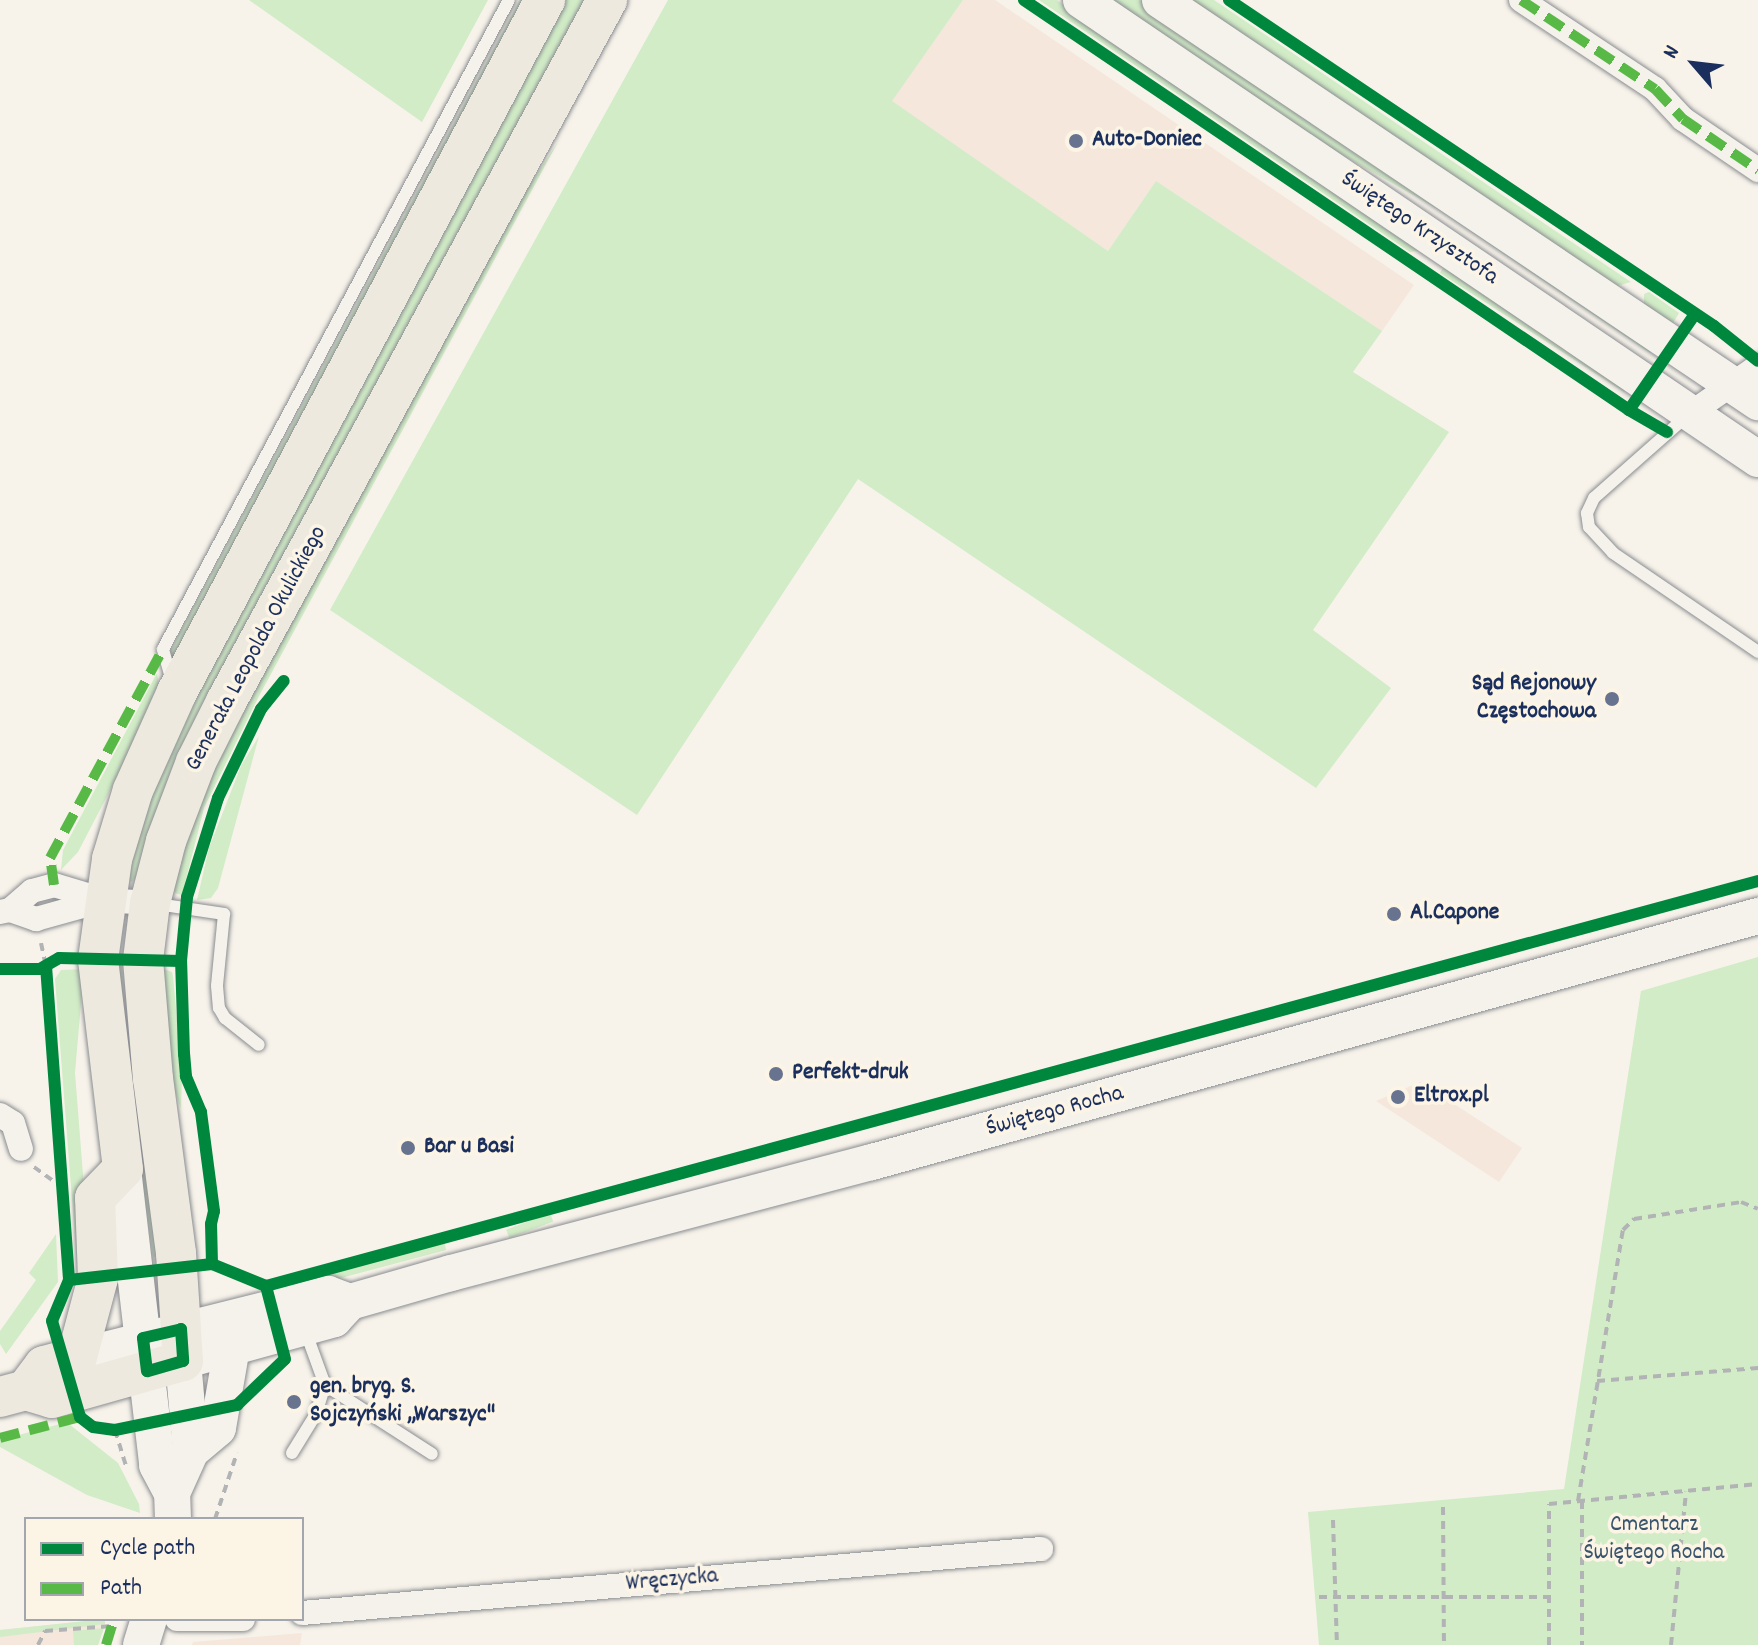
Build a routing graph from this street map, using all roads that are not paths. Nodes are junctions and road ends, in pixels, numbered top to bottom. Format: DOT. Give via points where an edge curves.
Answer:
graph roads {
  1 [pos="509,0"];
  2 [pos="545,0"];
  3 [pos="607,0"];
  4 [pos="1081,0"];
  5 [pos="1160,0"];
  6 [pos="1521,0"];
  7 [pos="1758,170"];
  8 [pos="1749,384"];
  9 [pos="1691,413"];
  10 [pos="1758,459"];
  11 [pos="1758,652"];
  12 [pos="177,692"];
  13 [pos="104,900"];
  14 [pos="150,903"];
  15 [pos="5,911"];
  16 [pos="1758,916"];
  17 [pos="259,1045"];
  18 [pos="0,1115"];
  19 [pos="21,1149"];
  20 [pos="123,1169"];
  21 [pos="350,1302"];
  22 [pos="304,1327"];
  23 [pos="232,1347"];
  24 [pos="163,1350"];
  25 [pos="77,1357"];
  26 [pos="325,1385"];
  27 [pos="13,1394"];
  28 [pos="191,1451"];
  29 [pos="292,1453"];
  30 [pos="432,1454"];
  31 [pos="173,1506"];
  32 [pos="1041,1549"];
  33 [pos="304,1613"];
  34 [pos="146,1621"];
  35 [pos="127,1635"];
  1 -- 12 [label="lane" via="163,649"];
  2 -- 12 [label="main road, Generała Leopolda Okulickiego"];
  3 -- 14 [label="main road, Generała Leopolda Okulickiego" via="220,714 180,802"];
  4 -- 9 [label="main road, Świętego Krzysztofa"];
  5 -- 8 [label="main road, Świętego Krzysztofa"];
  6 -- 7 [label="street" via="1655,89 1683,119"];
  8 -- 9 [label="street"];
  9 -- 10 [label="main road, Świętego Krzysztofa"];
  9 -- 11 [label="lane" via="1594,498 1587,513 1589,527 1613,553"];
  12 -- 13 [label="main road, Generała Leopolda Okulickiego" via="133,790"];
  13 -- 14 [label="street"];
  13 -- 15 [label="street" via="36,919"];
  13 -- 20 [label="main road, Generała Leopolda Okulickiego" via="98,960"];
  14 -- 17 [label="lane" via="224,914 219,1008"];
  14 -- 24 [label="main road, Generała Leopolda Okulickiego" via="143,960 176,1253"];
  16 -- 21 [label="main road, Świętego Rocha"];
  18 -- 19 [label="street" via="13,1123"];
  20 -- 24 [label="main road, Generała Leopolda Okulickiego"];
  20 -- 25 [label="main road" via="95,1198 98,1278"];
  21 -- 22 [label="main road, Świętego Rocha" via="334,1319"];
  21 -- 24 [label="main road, Świętego Rocha" via="328,1294"];
  22 -- 23 [label="main road, Świętego Rocha"];
  22 -- 26 [label="lane"];
  23 -- 24 [label="main road, Świętego Rocha"];
  23 -- 28 [label="main road" via="218,1428"];
  24 -- 25 [label="main road, Świętego Rocha"];
  24 -- 27 [label="main road, Świętego Rocha" via="52,1398"];
  24 -- 28 [label="main road"];
  24 -- 31 [label="main road" via="157,1465"];
  25 -- 27 [label="main road, Świętego Rocha" via="44,1366"];
  26 -- 29 [label="lane" via="316,1414"];
  26 -- 30 [label="lane"];
  28 -- 31 [label="main road"];
  32 -- 33 [label="street, Wręczycka"];
  34 -- 35 [label="main road"];
}
